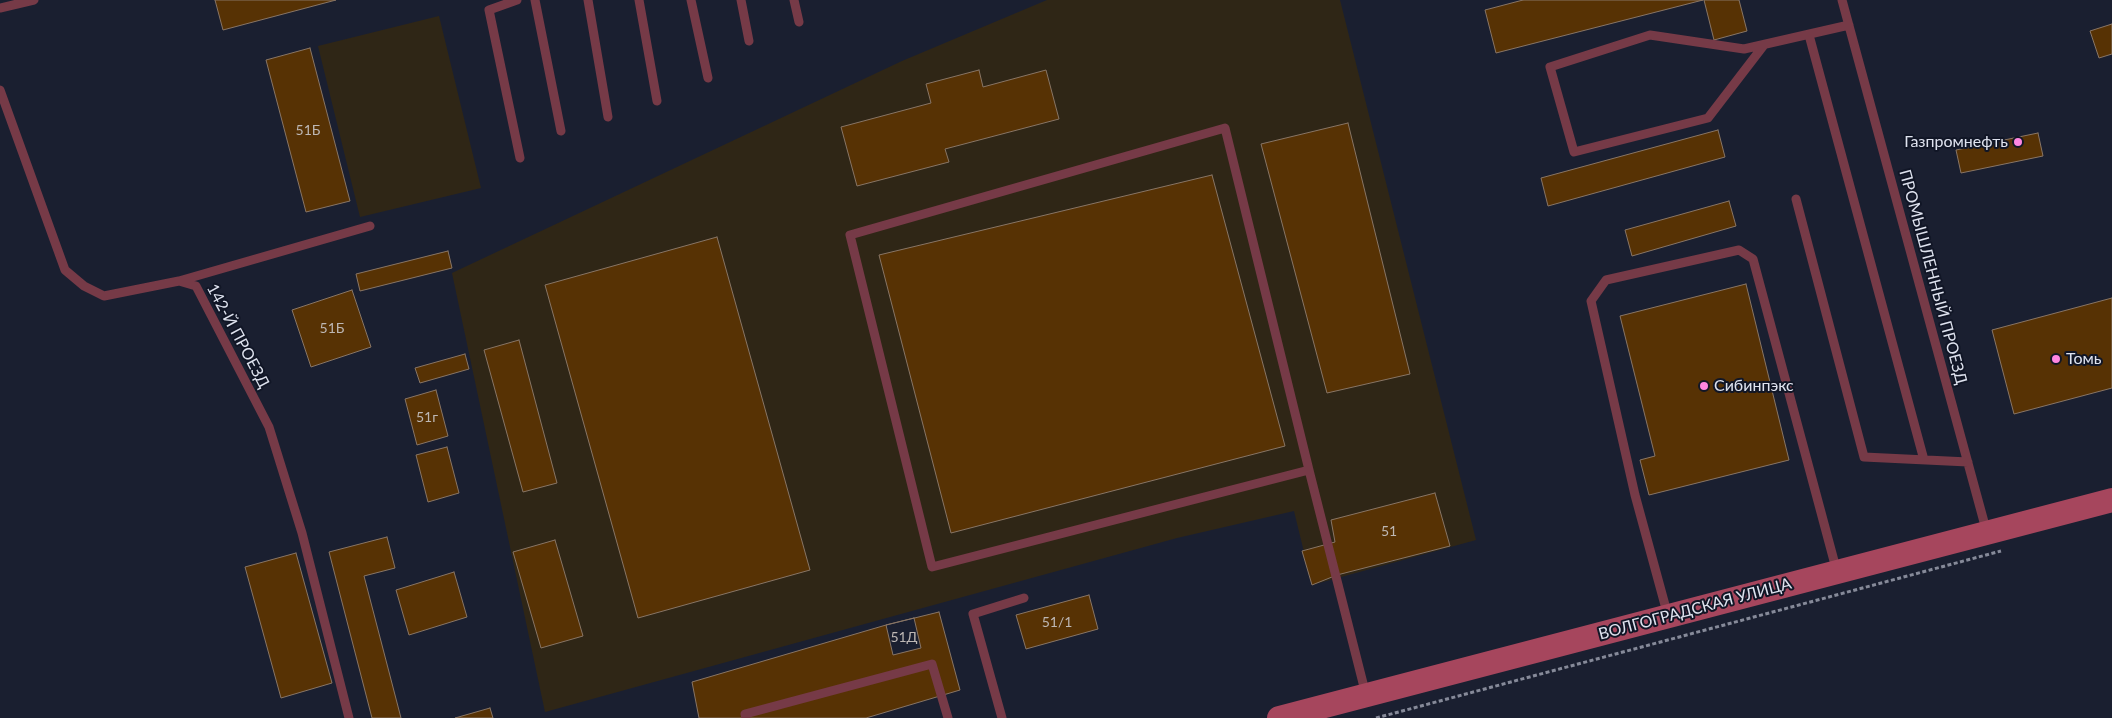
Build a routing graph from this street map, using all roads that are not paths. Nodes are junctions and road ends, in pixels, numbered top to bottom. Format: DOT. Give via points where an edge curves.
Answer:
graph roads {
  1 [pos="34,0"];
  2 [pos="517,0"];
  3 [pos="535,0"];
  4 [pos="588,0"];
  5 [pos="639,0"];
  6 [pos="691,0"];
  7 [pos="741,0"];
  8 [pos="794,0"];
  9 [pos="1842,0"];
  10 [pos="0,8"];
  11 [pos="799,22"];
  12 [pos="1849,25"];
  13 [pos="1809,35"];
  14 [pos="750,41"];
  15 [pos="1764,45"];
  16 [pos="708,78"];
  17 [pos="0,90"];
  18 [pos="657,101"];
  19 [pos="608,117"];
  20 [pos="562,131"];
  21 [pos="520,158"];
  22 [pos="1796,200"];
  23 [pos="370,226"];
  24 [pos="179,281"];
  25 [pos="1924,460"];
  26 [pos="1968,462"];
  27 [pos="1309,470"];
  28 [pos="2112,500"];
  29 [pos="1987,533"];
  30 [pos="1837,572"];
  31 [pos="1024,598"];
  32 [pos="1668,616"];
  33 [pos="1366,695"];
  34 [pos="1290,716"];
  35 [pos="349,718"];
  36 [pos="746,718"];
  37 [pos="948,718"];
  38 [pos="1002,718"];
  1 -- 10 [label="lane"];
  2 -- 21 [label="lane" via="489,10"];
  3 -- 20 [label="lane"];
  4 -- 19 [label="lane"];
  5 -- 18 [label="lane"];
  6 -- 16 [label="lane"];
  7 -- 14 [label="lane"];
  8 -- 11 [label="lane"];
  9 -- 12 [label="lane, ПРОМЫШЛЕННЫЙ ПРОЕЗД"];
  12 -- 13 [label="lane"];
  12 -- 26 [label="lane, ПРОМЫШЛЕННЫЙ ПРОЕЗД"];
  13 -- 15 [label="lane"];
  13 -- 25 [label="lane"];
  15 -- 15 [label="lane" via="1744,49 1650,36 1550,67 1574,152 1708,118"];
  17 -- 24 [label="lane" via="65,270 84,286 104,296"];
  22 -- 25 [label="lane" via="1864,457"];
  23 -- 24 [label="lane"];
  24 -- 35 [label="lane, 142-Й ПРОЕЗД" via="196,286 269,427 302,532"];
  25 -- 26 [label="lane"];
  26 -- 29 [label="lane, ПРОМЫШЛЕННЫЙ ПРОЕЗД"];
  27 -- 27 [label="lane" via="932,568 850,235 1225,128"];
  27 -- 33 [label="lane"];
  28 -- 29 [label="main road, ВОЛГОГРАДСКАЯ УЛИЦА"];
  29 -- 30 [label="main road, ВОЛГОГРАДСКАЯ УЛИЦА"];
  30 -- 32 [label="main road, ВОЛГОГРАДСКАЯ УЛИЦА"];
  30 -- 32 [label="lane" via="1753,259 1739,250 1606,280 1591,301 1635,495"];
  31 -- 38 [label="lane" via="973,614"];
  32 -- 33 [label="main road, ВОЛГОГРАДСКАЯ УЛИЦА"];
  33 -- 34 [label="main road, ВОЛГОГРАДСКАЯ УЛИЦА"];
  36 -- 37 [label="lane" via="745,714 932,664"];
}
